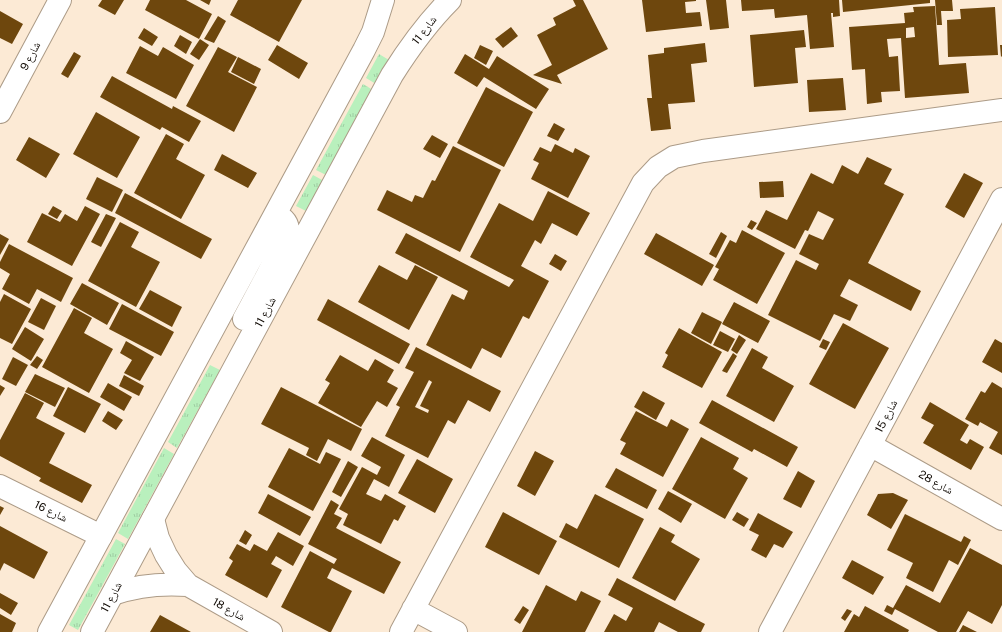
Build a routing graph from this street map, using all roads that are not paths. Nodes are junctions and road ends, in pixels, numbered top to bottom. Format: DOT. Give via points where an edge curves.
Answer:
graph roads {
  1 [pos="60,0"];
  2 [pos="383,0"];
  3 [pos="450,0"];
  4 [pos="0,112"];
  5 [pos="997,114"];
  6 [pos="1002,199"];
  7 [pos="276,215"];
  8 [pos="239,360"];
  9 [pos="870,445"];
  10 [pos="0,486"];
  11 [pos="1002,519"];
  12 [pos="153,520"];
  13 [pos="101,536"];
  14 [pos="188,585"];
  15 [pos="113,594"];
  16 [pos="413,609"];
  17 [pos="49,632"];
  18 [pos="92,632"];
  19 [pos="271,632"];
  20 [pos="401,632"];
  21 [pos="456,632"];
  22 [pos="770,632"];
  1 -- 4 [label="street, شارع 9"];
  2 -- 7 [label="street" via="373,32"];
  3 -- 8 [label="street, شارع 11" via="418,36 392,76"];
  5 -- 16 [label="street" via="703,151 674,157 658,167 643,182"];
  6 -- 9 [label="street, شارع 15"];
  7 -- 8 [label="street" via="288,226 288,236 238,333"];
  7 -- 13 [label="street"];
  8 -- 12 [label="street, شارع 11"];
  9 -- 11 [label="street, شارع 28"];
  9 -- 22 [label="street, شارع 15"];
  10 -- 13 [label="street, شارع 16"];
  12 -- 14 [label="street, شارع 18" via="166,555"];
  12 -- 15 [label="street, شارع 11"];
  13 -- 17 [label="street"];
  14 -- 15 [label="street, شارع 18" via="150,584"];
  14 -- 19 [label="street, شارع 18"];
  15 -- 18 [label="street, شارع 11"];
  16 -- 20 [label="street"];
  16 -- 21 [label="street"];
}
